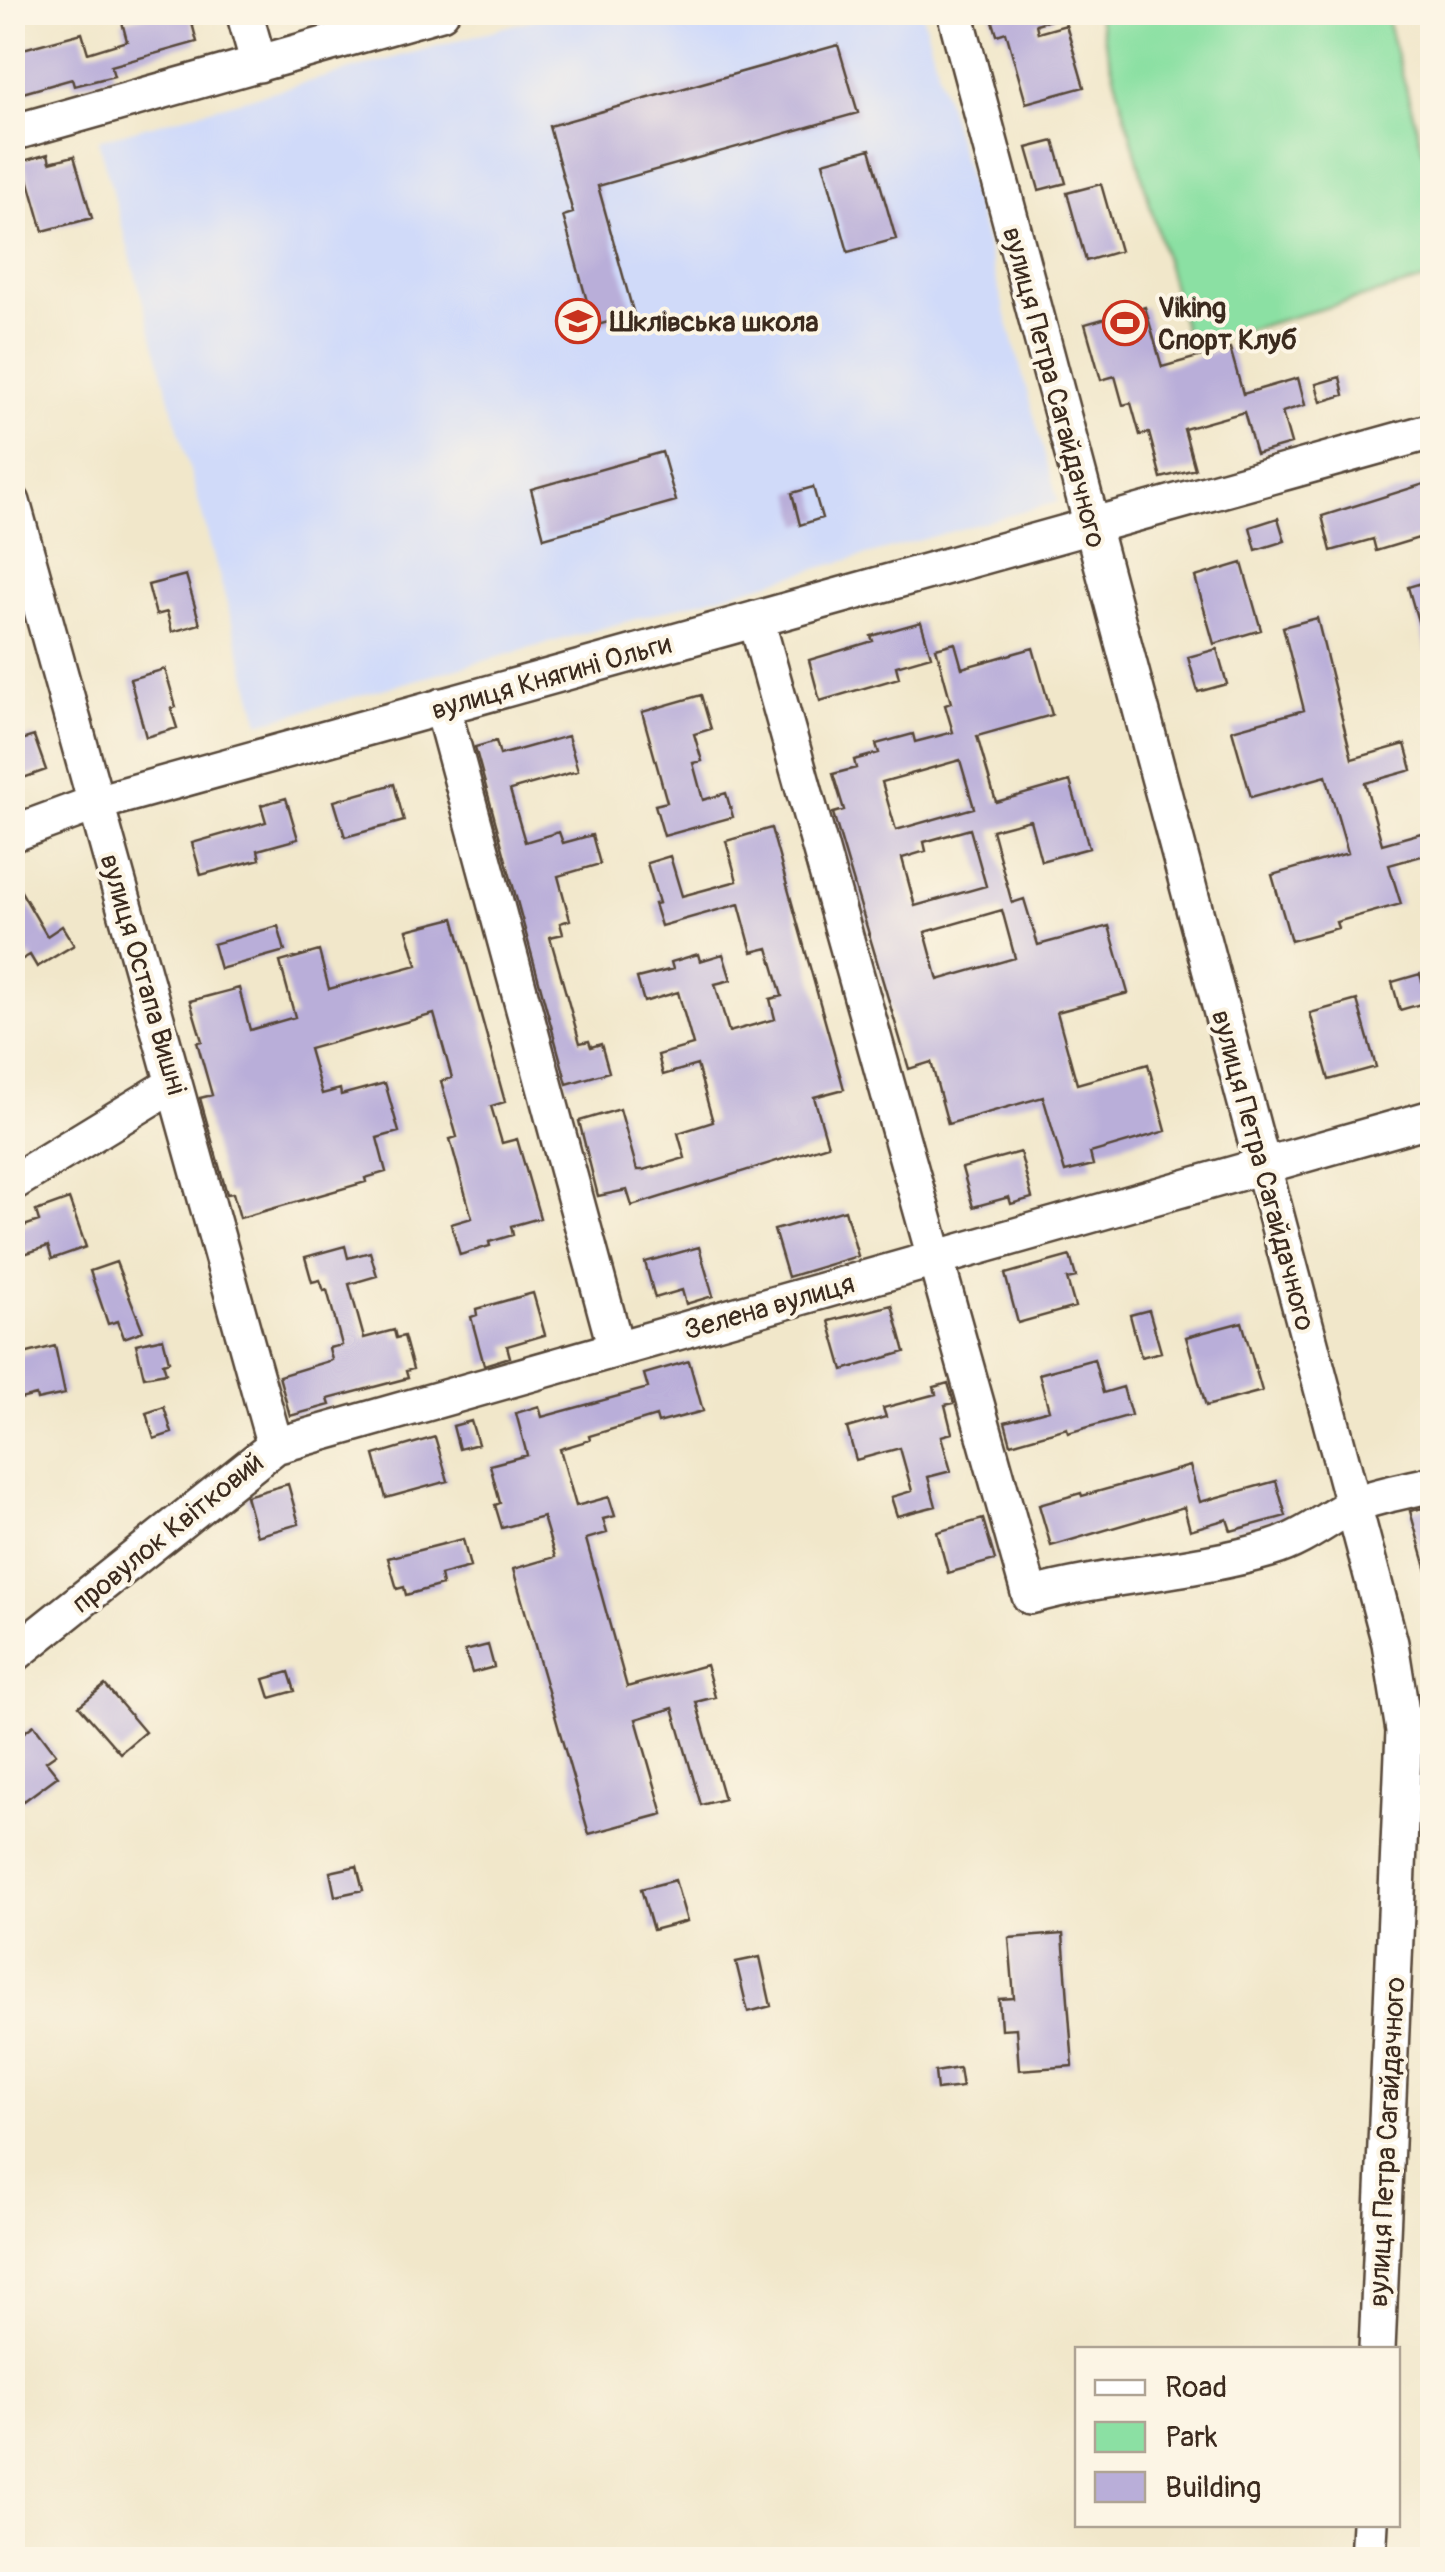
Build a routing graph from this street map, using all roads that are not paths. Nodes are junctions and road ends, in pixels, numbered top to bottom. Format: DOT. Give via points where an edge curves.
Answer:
graph roads {
  1 [pos="244,12"];
  2 [pos="441,12"];
  3 [pos="955,12"];
  4 [pos="259,64"];
  5 [pos="12,133"];
  6 [pos="1432,430"];
  7 [pos="12,502"];
  8 [pos="1092,525"];
  9 [pos="756,619"];
  10 [pos="442,706"];
  11 [pos="96,803"];
  12 [pos="12,834"];
  13 [pos="174,1084"];
  14 [pos="1432,1118"];
  15 [pos="1263,1166"];
  16 [pos="12,1183"];
  17 [pos="936,1259"];
  18 [pos="616,1349"];
  19 [pos="275,1446"];
  20 [pos="1432,1484"];
  21 [pos="1354,1505"];
  22 [pos="12,1656"];
  23 [pos="1377,2347"];
  24 [pos="1370,2527"];
  25 [pos="1368,2560"];
  1 -- 4 [label="street"];
  2 -- 4 [label="street"];
  3 -- 8 [label="street, вулиця Петра Сагайдачного"];
  4 -- 5 [label="street"];
  6 -- 8 [label="street, вулиця Княгині Ольги"];
  7 -- 11 [label="street, вулиця Остапа Вишні"];
  8 -- 9 [label="street, вулиця Княгині Ольги"];
  8 -- 15 [label="street, вулиця Петра Сагайдачного"];
  9 -- 10 [label="street, вулиця Княгині Ольги"];
  9 -- 17 [label="street"];
  10 -- 11 [label="street, вулиця Княгині Ольги"];
  10 -- 18 [label="street"];
  11 -- 12 [label="street, вулиця Княгині Ольги"];
  11 -- 13 [label="street, вулиця Остапа Вишні"];
  13 -- 16 [label="street"];
  13 -- 19 [label="street, вулиця Остапа Вишні"];
  14 -- 15 [label="street, Зелена вулиця"];
  15 -- 17 [label="street, Зелена вулиця"];
  15 -- 21 [label="street, вулиця Петра Сагайдачного"];
  17 -- 18 [label="street, Зелена вулиця"];
  17 -- 21 [label="street" via="1030,1596 1275,1548"];
  18 -- 19 [label="street, Зелена вулиця"];
  19 -- 22 [label="street, провулок Квітковий"];
  20 -- 21 [label="street"];
  21 -- 23 [label="street, вулиця Петра Сагайдачного" via="1390,1643 1404,1731"];
  24 -- 25 [label="street"];
}
